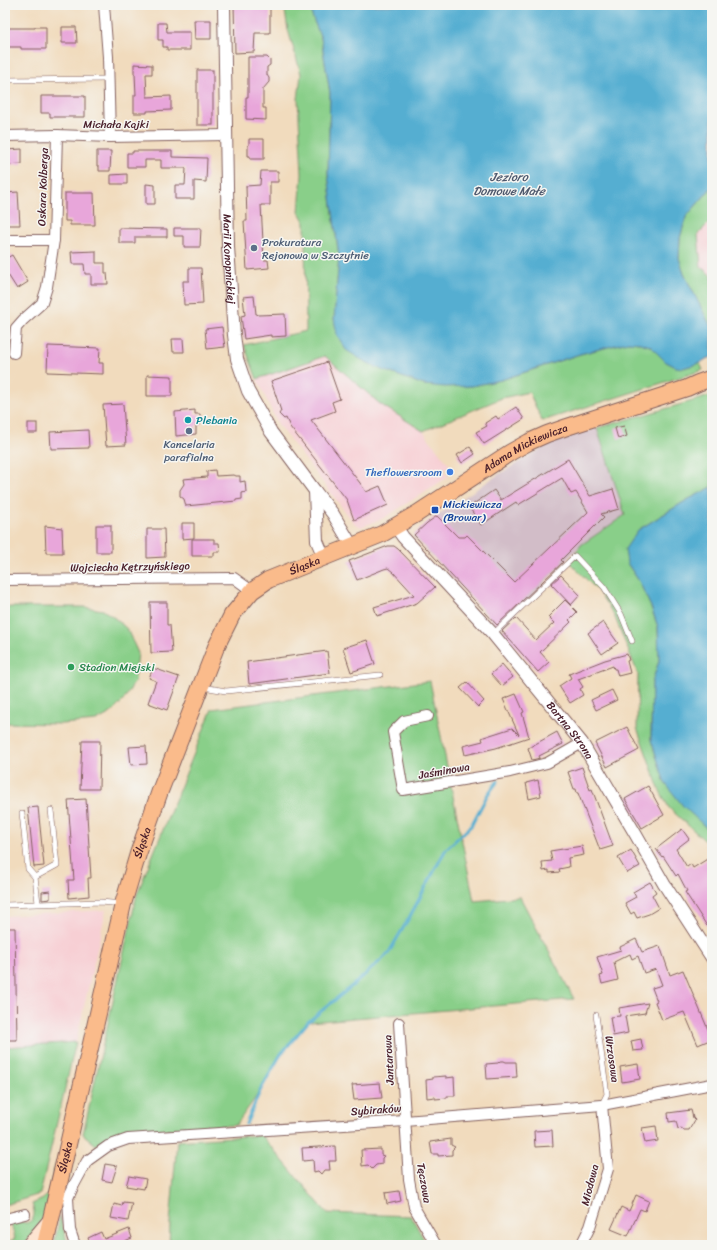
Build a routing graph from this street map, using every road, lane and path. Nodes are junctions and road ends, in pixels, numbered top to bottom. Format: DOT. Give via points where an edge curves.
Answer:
graph roads {
  1 [pos="104,5"];
  2 [pos="224,5"];
  3 [pos="108,78"];
  4 [pos="5,80"];
  5 [pos="57,135"];
  6 [pos="226,135"];
  7 [pos="5,136"];
  8 [pos="110,137"];
  9 [pos="5,240"];
  10 [pos="54,240"];
  11 [pos="14,353"];
  12 [pos="712,378"];
  13 [pos="314,491"];
  14 [pos="396,527"];
  15 [pos="352,546"];
  16 [pos="324,557"];
  17 [pos="5,580"];
  18 [pos="252,591"];
  19 [pos="492,634"];
  20 [pos="632,640"];
  21 [pos="380,675"];
  22 [pos="201,686"];
  23 [pos="428,716"];
  24 [pos="582,743"];
  25 [pos="52,810"];
  26 [pos="22,814"];
  27 [pos="35,877"];
  28 [pos="38,903"];
  29 [pos="123,904"];
  30 [pos="5,905"];
  31 [pos="712,958"];
  32 [pos="596,1015"];
  33 [pos="399,1023"];
  34 [pos="712,1084"];
  35 [pos="602,1105"];
  36 [pos="405,1121"];
  37 [pos="62,1197"];
  38 [pos="25,1214"];
  39 [pos="5,1219"];
  40 [pos="51,1219"];
  41 [pos="28,1245"];
  42 [pos="45,1245"];
  43 [pos="75,1245"];
  44 [pos="436,1245"];
  45 [pos="581,1245"];
  1 -- 3 [label="street"];
  2 -- 6 [label="street, Marii Konopnickiej"];
  3 -- 4 [label="lane"];
  3 -- 8 [label="street"];
  5 -- 7 [label="street, Michała Kajki"];
  5 -- 8 [label="street, Michała Kajki"];
  5 -- 10 [label="street, Oskara Kolberga"];
  6 -- 8 [label="street, Michała Kajki"];
  6 -- 13 [label="street, Marii Konopnickiej" via="228,247 237,359 248,391 271,432"];
  9 -- 10 [label="street, Oskara Kolberga"];
  10 -- 11 [label="street, Oskara Kolberga" via="42,303 16,328"];
  12 -- 14 [label="main road, Adama Mickiewicza" via="560,429 529,442"];
  13 -- 15 [label="street, Marii Konopnickiej" via="333,514"];
  13 -- 16 [label="street" via="317,541"];
  14 -- 15 [label="main road, Adama Mickiewicza"];
  14 -- 19 [label="street, Bartna Strona"];
  15 -- 16 [label="main road, Śląska"];
  16 -- 18 [label="main road, Śląska" via="268,580"];
  17 -- 18 [label="street, Wojciecha Kętrzyńskiego" via="230,577"];
  18 -- 22 [label="main road, Śląska" via="232,615"];
  19 -- 20 [label="lane" via="575,556 604,587 621,614"];
  19 -- 24 [label="street, Bartna Strona"];
  21 -- 22 [label="lane" via="226,691"];
  22 -- 29 [label="main road, Śląska" via="140,847"];
  23 -- 24 [label="street, Jaśminowa" via="404,721 393,732 403,790 510,772 547,762"];
  24 -- 31 [label="street, Bartna Strona" via="664,884"];
  25 -- 27 [label="lane" via="57,865"];
  26 -- 27 [label="lane" via="28,869"];
  27 -- 28 [label="lane"];
  28 -- 29 [label="lane"];
  28 -- 30 [label="lane"];
  29 -- 37 [label="main road, Śląska"];
  32 -- 35 [label="lane, Wrzosowa" via="607,1094"];
  33 -- 36 [label="street, Jantarowa"];
  34 -- 35 [label="street, Sybiraków"];
  35 -- 36 [label="street, Sybiraków"];
  35 -- 45 [label="street, Miodowa" via="608,1169 590,1227"];
  36 -- 37 [label="street, Sybiraków" via="128,1139 108,1146 87,1162 74,1185"];
  36 -- 44 [label="street, Tęczowa" via="408,1179 414,1206"];
  37 -- 40 [label="main road, Śląska"];
  37 -- 43 [label="street"];
  38 -- 39 [label="street"];
  40 -- 41 [label="main road"];
  40 -- 42 [label="main road, Śląska"];
}
